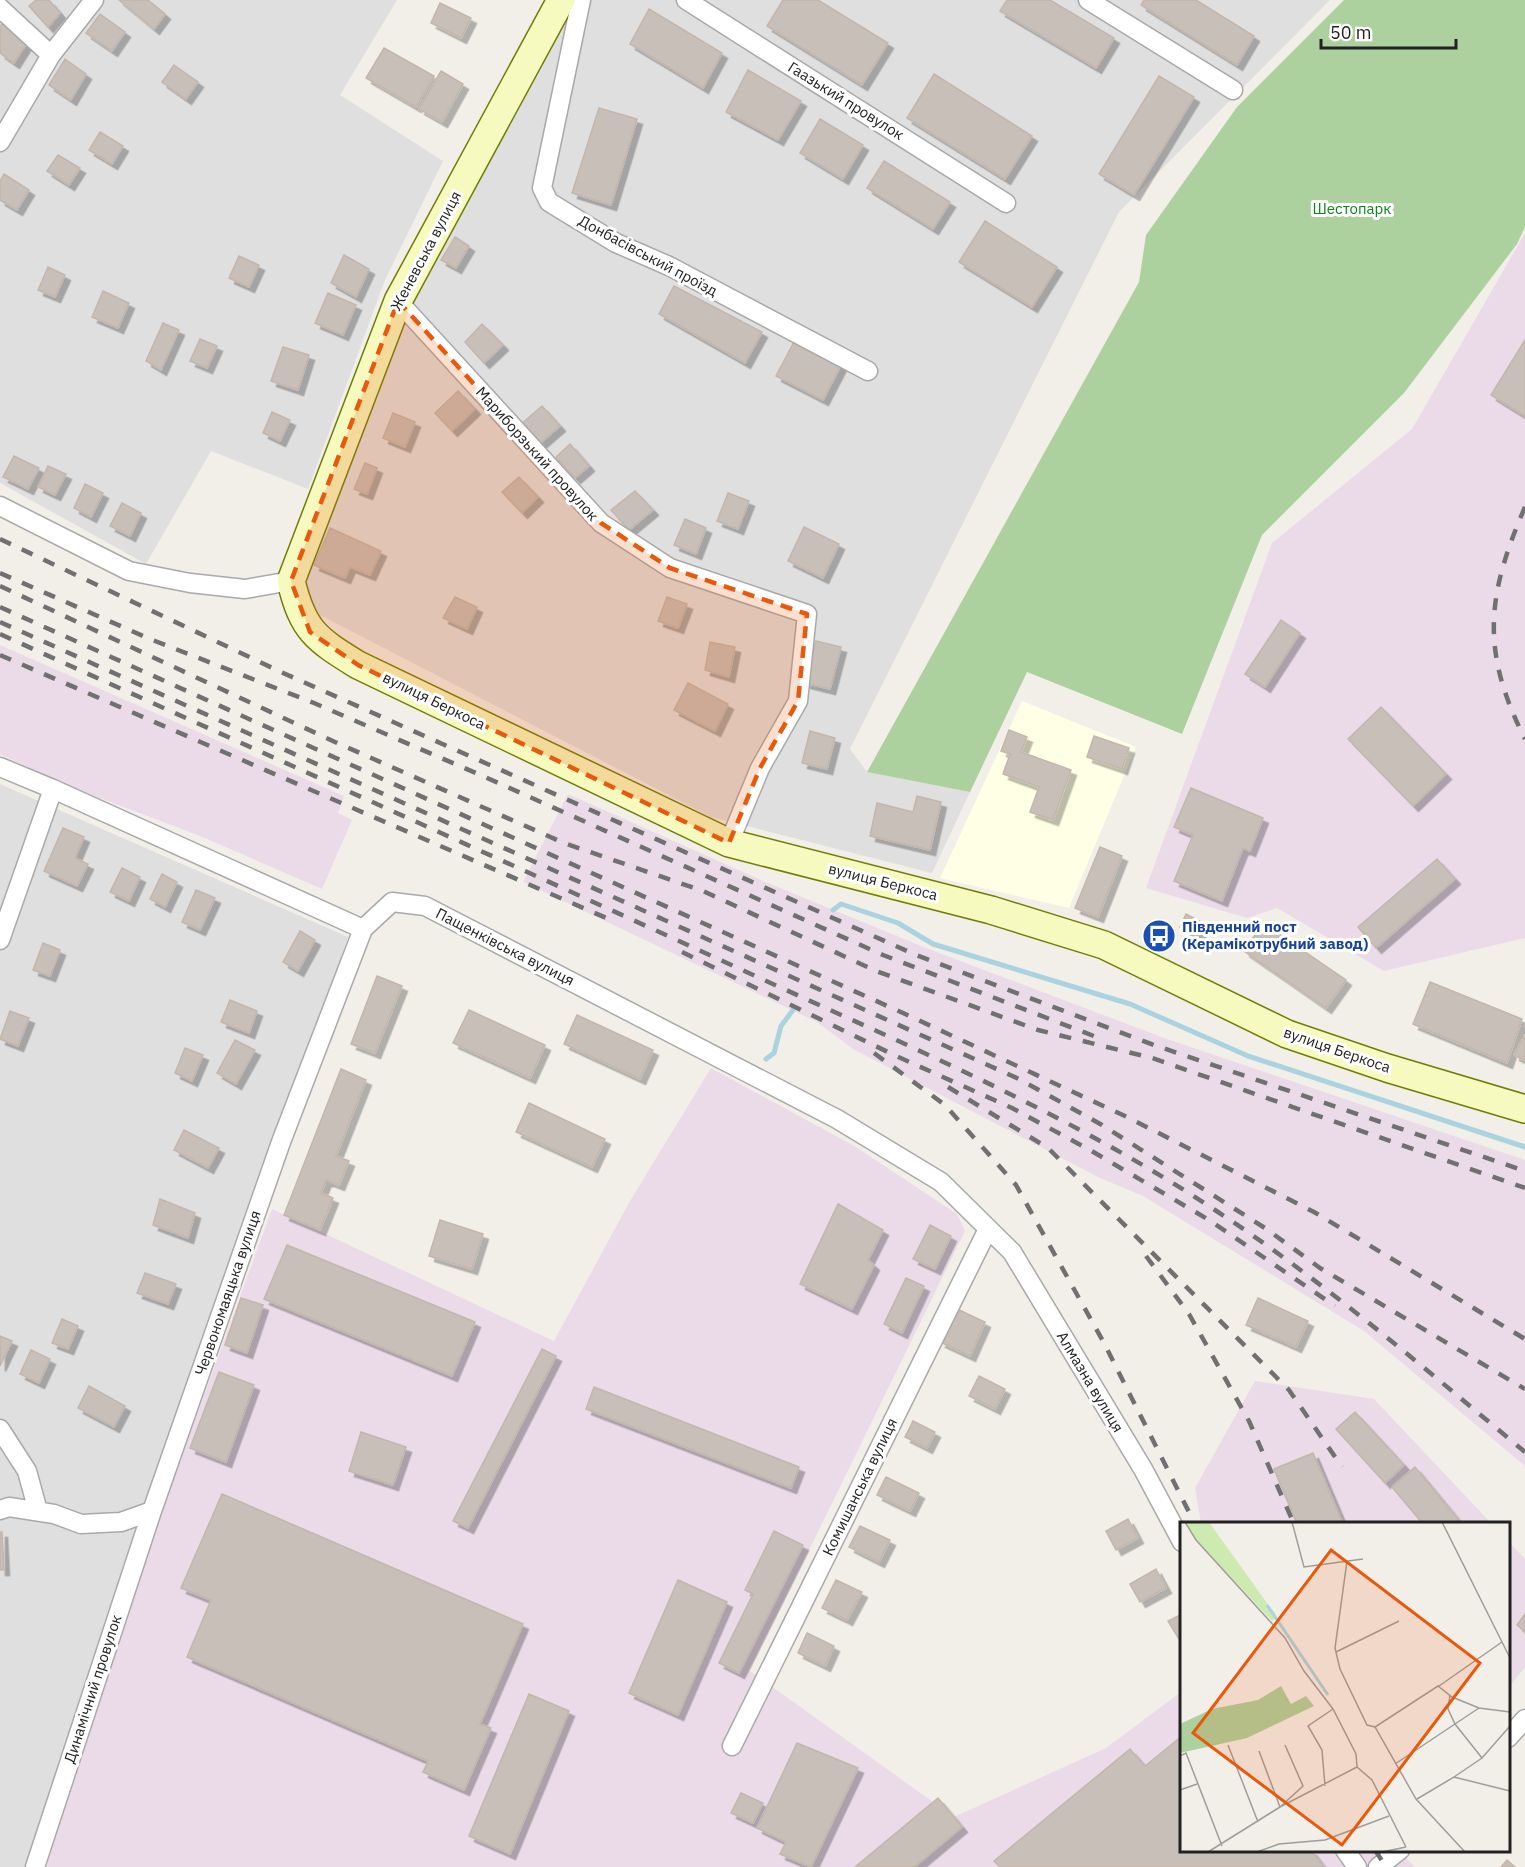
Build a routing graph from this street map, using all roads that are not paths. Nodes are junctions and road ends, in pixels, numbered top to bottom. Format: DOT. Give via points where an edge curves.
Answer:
graph roads {
  1 [pos="94,0"];
  2 [pos="561,0"];
  3 [pos="581,0"];
  4 [pos="686,0"];
  5 [pos="1088,0"];
  6 [pos="0,8"];
  7 [pos="51,56"];
  8 [pos="1233,90"];
  9 [pos="0,142"];
  10 [pos="1006,203"];
  11 [pos="398,301"];
  12 [pos="868,371"];
  13 [pos="0,506"];
  14 [pos="291,581"];
  15 [pos="0,767"];
  16 [pos="53,789"];
  17 [pos="729,843"];
  18 [pos="363,929"];
  19 [pos="0,940"];
  20 [pos="1525,1109"];
  21 [pos="988,1229"];
  22 [pos="0,1429"];
  23 [pos="0,1510"];
  24 [pos="38,1511"];
  25 [pos="152,1511"];
  26 [pos="1180,1538"];
  27 [pos="1525,1719"];
  28 [pos="1510,1737"];
  29 [pos="732,1746"];
  30 [pos="1346,1852"];
  31 [pos="1399,1852"];
  32 [pos="35,1867"];
  33 [pos="1357,1867"];
  34 [pos="1378,1867"];
  1 -- 7 [label="street"];
  2 -- 11 [label="street, Женевська вулиця"];
  3 -- 12 [label="street, Донбасівський проїзд" via="542,188 544,196 616,243 669,266"];
  4 -- 10 [label="street, Гаазький провулок"];
  5 -- 8 [label="street"];
  6 -- 7 [label="street"];
  7 -- 9 [label="street"];
  11 -- 14 [label="street, Женевська вулиця"];
  11 -- 17 [label="street, Мариборзький провулок" via="601,523 670,568 807,614 798,701 760,768"];
  13 -- 14 [label="street" via="129,572 245,589"];
  14 -- 17 [label="street, вулиця Беркоса" via="297,606 310,632 358,665"];
  15 -- 16 [label="street"];
  16 -- 18 [label="street"];
  16 -- 19 [label="street"];
  17 -- 20 [label="street, вулиця Беркоса" via="991,910 1104,945 1287,1034"];
  18 -- 21 [label="street, Пащенківська вулиця" via="392,902 425,906 879,1143 941,1182"];
  18 -- 25 [label="street, Червономаяцька вулиця" via="280,1143"];
  21 -- 26 [label="street, Алмазна вулиця" via="1012,1252 1143,1469"];
  21 -- 29 [label="street, Комишанська вулиця"];
  22 -- 24 [label="street" via="27,1472"];
  23 -- 24 [label="street" via="9,1507"];
  24 -- 25 [label="street" via="81,1524 121,1522"];
  25 -- 32 [label="street, Динамічний провулок"];
  27 -- 28 [label="street"];
  30 -- 33 [label="street"];
  31 -- 34 [label="street"];
}
